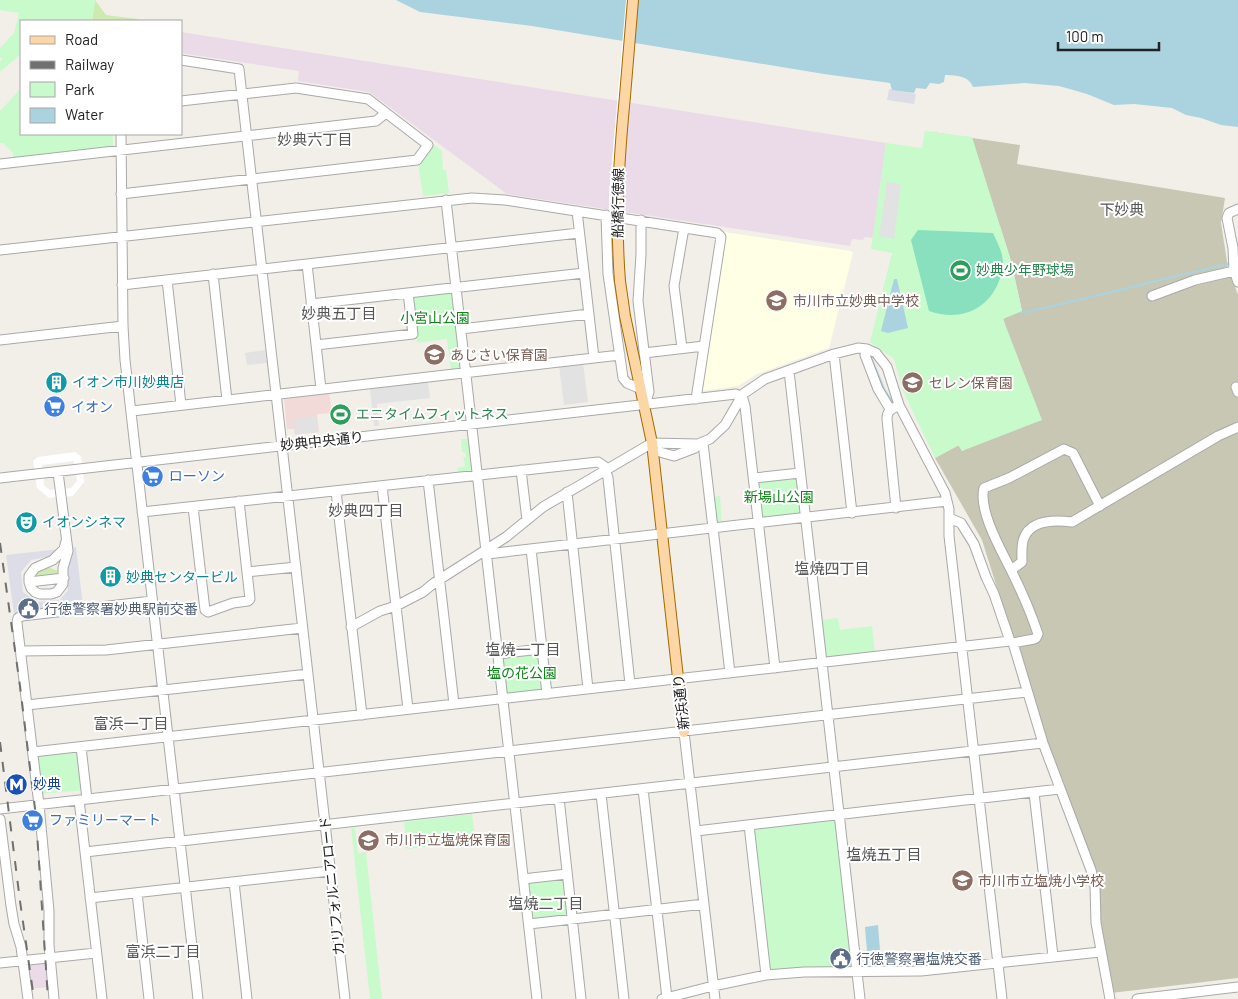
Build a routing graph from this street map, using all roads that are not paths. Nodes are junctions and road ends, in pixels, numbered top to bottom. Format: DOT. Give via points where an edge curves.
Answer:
graph roads {
  1 [pos="634,0"];
  2 [pos="182,60"];
  3 [pos="242,94"];
  4 [pos="182,100"];
  5 [pos="386,113"];
  6 [pos="120,135"];
  7 [pos="247,136"];
  8 [pos="121,150"];
  9 [pos="0,164"];
  10 [pos="252,179"];
  11 [pos="121,194"];
  12 [pos="446,200"];
  13 [pos="1238,209"];
  14 [pos="577,211"];
  15 [pos="606,215"];
  16 [pos="641,220"];
  17 [pos="257,221"];
  18 [pos="684,228"];
  19 [pos="579,233"];
  20 [pos="122,236"];
  21 [pos="452,247"];
  22 [pos="0,250"];
  23 [pos="306,264"];
  24 [pos="262,269"];
  25 [pos="1234,271"];
  26 [pos="584,273"];
  27 [pos="213,274"];
  28 [pos="167,280"];
  29 [pos="1238,282"];
  30 [pos="122,284"];
  31 [pos="456,288"];
  32 [pos="408,293"];
  33 [pos="1152,296"];
  34 [pos="311,304"];
  35 [pos="589,314"];
  36 [pos="123,326"];
  37 [pos="461,329"];
  38 [pos="0,340"];
  39 [pos="316,345"];
  40 [pos="704,346"];
  41 [pos="682,348"];
  42 [pos="644,353"];
  43 [pos="834,354"];
  44 [pos="620,355"];
  45 [pos="865,355"];
  46 [pos="594,358"];
  47 [pos="789,371"];
  48 [pos="466,373"];
  49 [pos="321,389"];
  50 [pos="641,389"];
  51 [pos="276,394"];
  52 [pos="741,397"];
  53 [pos="696,399"];
  54 [pos="227,400"];
  55 [pos="899,404"];
  56 [pos="181,405"];
  57 [pos="645,405"];
  58 [pos="890,409"];
  59 [pos="132,411"];
  60 [pos="472,424"];
  61 [pos="1238,427"];
  62 [pos="700,443"];
  63 [pos="652,444"];
  64 [pos="282,446"];
  65 [pos="660,452"];
  66 [pos="137,463"];
  67 [pos="521,470"];
  68 [pos="606,470"];
  69 [pos="58,472"];
  70 [pos="800,473"];
  71 [pos="478,474"];
  72 [pos="0,478"];
  73 [pos="754,478"];
  74 [pos="428,480"];
  75 [pos="382,486"];
  76 [pos="336,491"];
  77 [pos="567,492"];
  78 [pos="288,496"];
  79 [pos="947,501"];
  80 [pos="239,502"];
  81 [pos="1100,506"];
  82 [pos="193,507"];
  83 [pos="896,508"];
  84 [pos="142,512"];
  85 [pos="852,513"];
  86 [pos="806,518"];
  87 [pos="949,518"];
  88 [pos="527,520"];
  89 [pos="759,523"];
  90 [pos="713,528"];
  91 [pos="662,534"];
  92 [pos="614,539"];
  93 [pos="66,541"];
  94 [pos="572,544"];
  95 [pos="530,549"];
  96 [pos="486,552"];
  97 [pos="46,564"];
  98 [pos="296,567"];
  99 [pos="1011,570"];
  100 [pos="247,572"];
  101 [pos="63,576"];
  102 [pos="440,580"];
  103 [pos="29,582"];
  104 [pos="152,601"];
  105 [pos="396,606"];
  106 [pos="351,627"];
  107 [pos="302,628"];
  108 [pos="1011,642"];
  109 [pos="158,644"];
  110 [pos="962,647"];
  111 [pos="541,649"];
  112 [pos="20,651"];
  113 [pos="498,654"];
  114 [pos="822,663"];
  115 [pos="775,668"];
  116 [pos="730,673"];
  117 [pos="308,674"];
  118 [pos="679,679"];
  119 [pos="630,684"];
  120 [pos="588,689"];
  121 [pos="163,690"];
  122 [pos="1027,692"];
  123 [pos="547,694"];
  124 [pos="503,699"];
  125 [pos="968,700"];
  126 [pos="454,704"];
  127 [pos="27,706"];
  128 [pos="408,709"];
  129 [pos="362,715"];
  130 [pos="828,715"];
  131 [pos="313,720"];
  132 [pos="684,732"];
  133 [pos="168,737"];
  134 [pos="1043,743"];
  135 [pos="81,747"];
  136 [pos="509,751"];
  137 [pos="974,751"];
  138 [pos="33,752"];
  139 [pos="834,767"];
  140 [pos="319,773"];
  141 [pos="690,784"];
  142 [pos="174,789"];
  143 [pos="643,789"];
  144 [pos="1060,789"];
  145 [pos="1034,792"];
  146 [pos="601,794"];
  147 [pos="559,798"];
  148 [pos="979,799"];
  149 [pos="83,800"];
  150 [pos="515,803"];
  151 [pos="39,805"];
  152 [pos="0,809"];
  153 [pos="839,814"];
  154 [pos="0,819"];
  155 [pos="325,825"];
  156 [pos="749,825"];
  157 [pos="696,831"];
  158 [pos="180,841"];
  159 [pos="85,852"];
  160 [pos="330,871"];
  161 [pos="567,874"];
  162 [pos="523,878"];
  163 [pos="234,882"];
  164 [pos="185,887"];
  165 [pos="137,893"];
  166 [pos="90,898"];
  167 [pos="704,904"];
  168 [pos="656,909"];
  169 [pos="615,914"];
  170 [pos="572,918"];
  171 [pos="529,924"];
  172 [pos="1100,952"];
  173 [pos="96,953"];
  174 [pos="1053,956"];
  175 [pos="50,957"];
  176 [pos="23,960"];
  177 [pos="0,963"];
  178 [pos="998,963"];
  179 [pos="857,972"];
  180 [pos="766,975"];
  181 [pos="713,986"];
  182 [pos="1238,987"];
  183 [pos="664,998"];
  184 [pos="28,999"];
  185 [pos="54,999"];
  186 [pos="102,999"];
  187 [pos="149,999"];
  188 [pos="198,999"];
  189 [pos="247,999"];
  190 [pos="344,999"];
  191 [pos="537,999"];
  192 [pos="582,999"];
  193 [pos="624,999"];
  194 [pos="715,999"];
  195 [pos="860,999"];
  196 [pos="1002,999"];
  197 [pos="1110,999"];
  198 [pos="1137,999"];
  1 -- 50 [label="main road, 船橋行徳線, bridge" via="616,231 625,316"];
  2 -- 3 [label="street, カリフォルニアロード" via="239,69"];
  3 -- 4 [label="street"];
  3 -- 5 [label="street" via="296,88 368,99"];
  3 -- 7 [label="street, カリフォルニアロード"];
  5 -- 7 [label="street" via="376,121"];
  5 -- 10 [label="street" via="428,145 416,160"];
  6 -- 8 [label="street"];
  7 -- 8 [label="street"];
  7 -- 10 [label="street, カリフォルニアロード"];
  8 -- 9 [label="street"];
  8 -- 11 [label="street"];
  10 -- 11 [label="street"];
  10 -- 17 [label="street, カリフォルニアロード"];
  11 -- 20 [label="street"];
  12 -- 14 [label="street" via="498,199"];
  12 -- 17 [label="street"];
  12 -- 21 [label="street"];
  13 -- 25 [label="street" via="1229,213 1227,218"];
  14 -- 15 [label="street"];
  14 -- 19 [label="street"];
  15 -- 16 [label="street"];
  15 -- 44 [label="street" via="608,274"];
  16 -- 18 [label="street"];
  16 -- 42 [label="street" via="638,301"];
  17 -- 20 [label="street"];
  17 -- 24 [label="street, カリフォルニアロード"];
  18 -- 40 [label="street" via="717,233 721,237"];
  18 -- 41 [label="street" via="674,286"];
  19 -- 21 [label="street"];
  19 -- 26 [label="street"];
  20 -- 22 [label="street"];
  20 -- 30 [label="street"];
  21 -- 23 [label="street"];
  21 -- 31 [label="street"];
  23 -- 24 [label="street"];
  23 -- 34 [label="street"];
  24 -- 27 [label="street"];
  24 -- 51 [label="street, カリフォルニアロード"];
  25 -- 29 [label="street"];
  25 -- 33 [label="street" via="1194,280"];
  26 -- 31 [label="street"];
  26 -- 35 [label="street"];
  27 -- 28 [label="street"];
  27 -- 54 [label="street"];
  28 -- 30 [label="street"];
  28 -- 56 [label="street"];
  30 -- 36 [label="street"];
  31 -- 32 [label="street"];
  31 -- 37 [label="street"];
  32 -- 34 [label="street"];
  32 -- 39 [label="street" via="413,334"];
  34 -- 39 [label="street"];
  35 -- 37 [label="street"];
  35 -- 46 [label="street"];
  36 -- 38 [label="street"];
  36 -- 59 [label="street"];
  37 -- 48 [label="street"];
  39 -- 49 [label="street"];
  40 -- 41 [label="street"];
  40 -- 53 [label="street"];
  41 -- 42 [label="street"];
  42 -- 57 [label="street" via="649,392"];
  43 -- 47 [label="street"];
  43 -- 55 [label="street" via="862,348 880,356 888,367"];
  43 -- 85 [label="street"];
  44 -- 46 [label="street"];
  44 -- 50 [label="street" via="624,381"];
  45 -- 58 [label="street"];
  46 -- 48 [label="street"];
  47 -- 52 [label="street" via="765,379"];
  47 -- 70 [label="street"];
  48 -- 49 [label="street"];
  48 -- 60 [label="street"];
  49 -- 51 [label="street"];
  50 -- 57 [label="main road, 船橋行徳線"];
  51 -- 54 [label="street"];
  51 -- 64 [label="street, カリフォルニアロード"];
  52 -- 53 [label="street, 妙典中央通り" via="736,394"];
  52 -- 62 [label="street" via="725,425"];
  52 -- 73 [label="street" via="745,406"];
  53 -- 57 [label="street, 妙典中央通り"];
  54 -- 56 [label="street"];
  55 -- 58 [label="street"];
  55 -- 79 [label="street"];
  56 -- 59 [label="street"];
  57 -- 60 [label="street, 妙典中央通り"];
  57 -- 63 [label="main road, 新浜通り"];
  58 -- 83 [label="street" via="887,419"];
  59 -- 66 [label="street"];
  60 -- 64 [label="street, 妙典中央通り"];
  60 -- 71 [label="street"];
  61 -- 81 [label="street"];
  62 -- 63 [label="street"];
  62 -- 65 [label="street" via="674,456"];
  62 -- 90 [label="street"];
  63 -- 68 [label="street"];
  63 -- 91 [label="main road, 新浜通り"];
  64 -- 66 [label="street, 妙典中央通り"];
  64 -- 78 [label="street, カリフォルニアロード"];
  66 -- 69 [label="street, 妙典中央通り"];
  66 -- 84 [label="street"];
  67 -- 68 [label="street" via="593,461"];
  67 -- 71 [label="street"];
  67 -- 88 [label="street"];
  68 -- 77 [label="street"];
  68 -- 92 [label="street"];
  69 -- 72 [label="street, 妙典中央通り"];
  69 -- 93 [label="street"];
  70 -- 73 [label="street"];
  70 -- 86 [label="street"];
  71 -- 74 [label="street"];
  71 -- 96 [label="street"];
  73 -- 89 [label="street"];
  74 -- 75 [label="street"];
  74 -- 102 [label="street"];
  75 -- 76 [label="street"];
  75 -- 105 [label="street"];
  76 -- 78 [label="street"];
  76 -- 106 [label="street"];
  77 -- 88 [label="street"];
  77 -- 94 [label="street"];
  78 -- 80 [label="street"];
  78 -- 98 [label="street, カリフォルニアロード"];
  79 -- 83 [label="street"];
  79 -- 87 [label="street"];
  80 -- 82 [label="street"];
  80 -- 100 [label="street"];
  81 -- 99 [label="street" via="1072,522 1040,523 1028,531 1023,539 1022,562"];
  81 -- 99 [label="street" via="1073,453 1064,449 984,488 983,505 1002,556"];
  82 -- 84 [label="street"];
  82 -- 100 [label="street" via="205,610 208,612 248,601"];
  83 -- 85 [label="street"];
  84 -- 104 [label="street"];
  85 -- 86 [label="street"];
  86 -- 89 [label="street"];
  86 -- 114 [label="street"];
  87 -- 108 [label="street" via="961,523 974,544"];
  87 -- 110 [label="street"];
  88 -- 96 [label="street"];
  89 -- 90 [label="street"];
  89 -- 115 [label="street"];
  90 -- 91 [label="street"];
  90 -- 116 [label="street"];
  91 -- 92 [label="street"];
  91 -- 118 [label="main road, 新浜通り"];
  92 -- 94 [label="street"];
  92 -- 119 [label="street"];
  93 -- 97 [label="street" via="59,556"];
  93 -- 101 [label="street" via="68,551"];
  94 -- 95 [label="street"];
  94 -- 120 [label="street"];
  95 -- 96 [label="street"];
  95 -- 111 [label="street"];
  96 -- 102 [label="street"];
  96 -- 113 [label="street"];
  97 -- 101 [label="street" via="55,567"];
  97 -- 103 [label="street" via="35,568"];
  98 -- 100 [label="street"];
  98 -- 107 [label="street, カリフォルニアロード"];
  99 -- 108 [label="street" via="1038,634 1034,639"];
  101 -- 103 [label="street"];
  101 -- 103 [label="street" via="63,584 56,592 46,595 35,592"];
  102 -- 105 [label="street"];
  102 -- 126 [label="street"];
  104 -- 109 [label="street"];
  104 -- 112 [label="street" via="22,616 17,623"];
  105 -- 106 [label="street"];
  105 -- 128 [label="street"];
  106 -- 129 [label="street"];
  107 -- 109 [label="street"];
  107 -- 117 [label="street, カリフォルニアロード"];
  108 -- 110 [label="street"];
  108 -- 122 [label="street"];
  109 -- 112 [label="street" via="106,650"];
  109 -- 121 [label="street"];
  110 -- 114 [label="street"];
  110 -- 125 [label="street"];
  111 -- 113 [label="street"];
  111 -- 123 [label="street"];
  112 -- 127 [label="street"];
  113 -- 124 [label="street"];
  114 -- 115 [label="street"];
  114 -- 130 [label="street"];
  115 -- 116 [label="street"];
  116 -- 118 [label="street"];
  117 -- 121 [label="street"];
  117 -- 131 [label="street, カリフォルニアロード"];
  118 -- 119 [label="street"];
  118 -- 132 [label="main road, 新浜通り"];
  119 -- 120 [label="street"];
  120 -- 123 [label="street"];
  121 -- 127 [label="street"];
  121 -- 133 [label="street"];
  122 -- 125 [label="street"];
  122 -- 134 [label="street"];
  123 -- 124 [label="street"];
  124 -- 126 [label="street"];
  124 -- 136 [label="street"];
  125 -- 130 [label="street"];
  125 -- 137 [label="street"];
  126 -- 128 [label="street"];
  127 -- 138 [label="street"];
  128 -- 129 [label="street"];
  129 -- 131 [label="street"];
  130 -- 132 [label="street"];
  130 -- 139 [label="street"];
  131 -- 133 [label="street"];
  131 -- 140 [label="street, カリフォルニアロード"];
  132 -- 136 [label="street"];
  132 -- 141 [label="street, 新浜通り"];
  133 -- 135 [label="street"];
  133 -- 142 [label="street"];
  134 -- 137 [label="street"];
  134 -- 144 [label="street"];
  135 -- 138 [label="street"];
  135 -- 149 [label="street"];
  136 -- 140 [label="street"];
  136 -- 150 [label="street"];
  137 -- 139 [label="street"];
  137 -- 148 [label="street"];
  138 -- 151 [label="street"];
  139 -- 141 [label="street"];
  139 -- 153 [label="street"];
  140 -- 142 [label="street"];
  140 -- 155 [label="street, カリフォルニアロード"];
  141 -- 143 [label="street"];
  141 -- 157 [label="street, 新浜通り"];
  142 -- 149 [label="street"];
  142 -- 158 [label="street"];
  143 -- 146 [label="street"];
  143 -- 168 [label="street"];
  144 -- 145 [label="street"];
  144 -- 172 [label="street" via="1091,870"];
  145 -- 148 [label="street"];
  145 -- 174 [label="street"];
  146 -- 147 [label="street"];
  146 -- 169 [label="street"];
  147 -- 150 [label="street"];
  147 -- 161 [label="street"];
  148 -- 153 [label="street"];
  148 -- 178 [label="street"];
  149 -- 151 [label="street"];
  149 -- 159 [label="street"];
  150 -- 155 [label="street"];
  150 -- 162 [label="street"];
  151 -- 152 [label="street"];
  151 -- 175 [label="street"];
  153 -- 156 [label="street"];
  153 -- 179 [label="street"];
  154 -- 176 [label="street" via="13,915"];
  155 -- 158 [label="street"];
  155 -- 160 [label="street, カリフォルニアロード"];
  156 -- 157 [label="street"];
  156 -- 180 [label="street"];
  157 -- 167 [label="street, 新浜通り"];
  158 -- 159 [label="street"];
  158 -- 164 [label="street"];
  159 -- 166 [label="street"];
  160 -- 163 [label="street"];
  160 -- 190 [label="street, カリフォルニアロード"];
  161 -- 162 [label="street"];
  161 -- 170 [label="street"];
  162 -- 171 [label="street"];
  163 -- 164 [label="street"];
  163 -- 189 [label="street"];
  164 -- 165 [label="street"];
  164 -- 188 [label="street"];
  165 -- 166 [label="street"];
  165 -- 187 [label="street"];
  166 -- 173 [label="street"];
  167 -- 168 [label="street"];
  167 -- 181 [label="street, 新浜通り"];
  168 -- 169 [label="street"];
  168 -- 183 [label="street"];
  169 -- 170 [label="street"];
  169 -- 193 [label="street"];
  170 -- 171 [label="street"];
  170 -- 192 [label="street"];
  171 -- 191 [label="street"];
  172 -- 174 [label="street"];
  172 -- 197 [label="street"];
  173 -- 175 [label="street"];
  173 -- 186 [label="street"];
  174 -- 178 [label="street"];
  175 -- 176 [label="street"];
  175 -- 185 [label="street"];
  176 -- 177 [label="street"];
  176 -- 184 [label="street"];
  178 -- 179 [label="street" via="921,971"];
  178 -- 196 [label="street"];
  179 -- 180 [label="street"];
  179 -- 195 [label="street"];
  180 -- 181 [label="street"];
  181 -- 183 [label="street"];
  181 -- 194 [label="street, 新浜通り"];
  182 -- 198 [label="street"];
}
